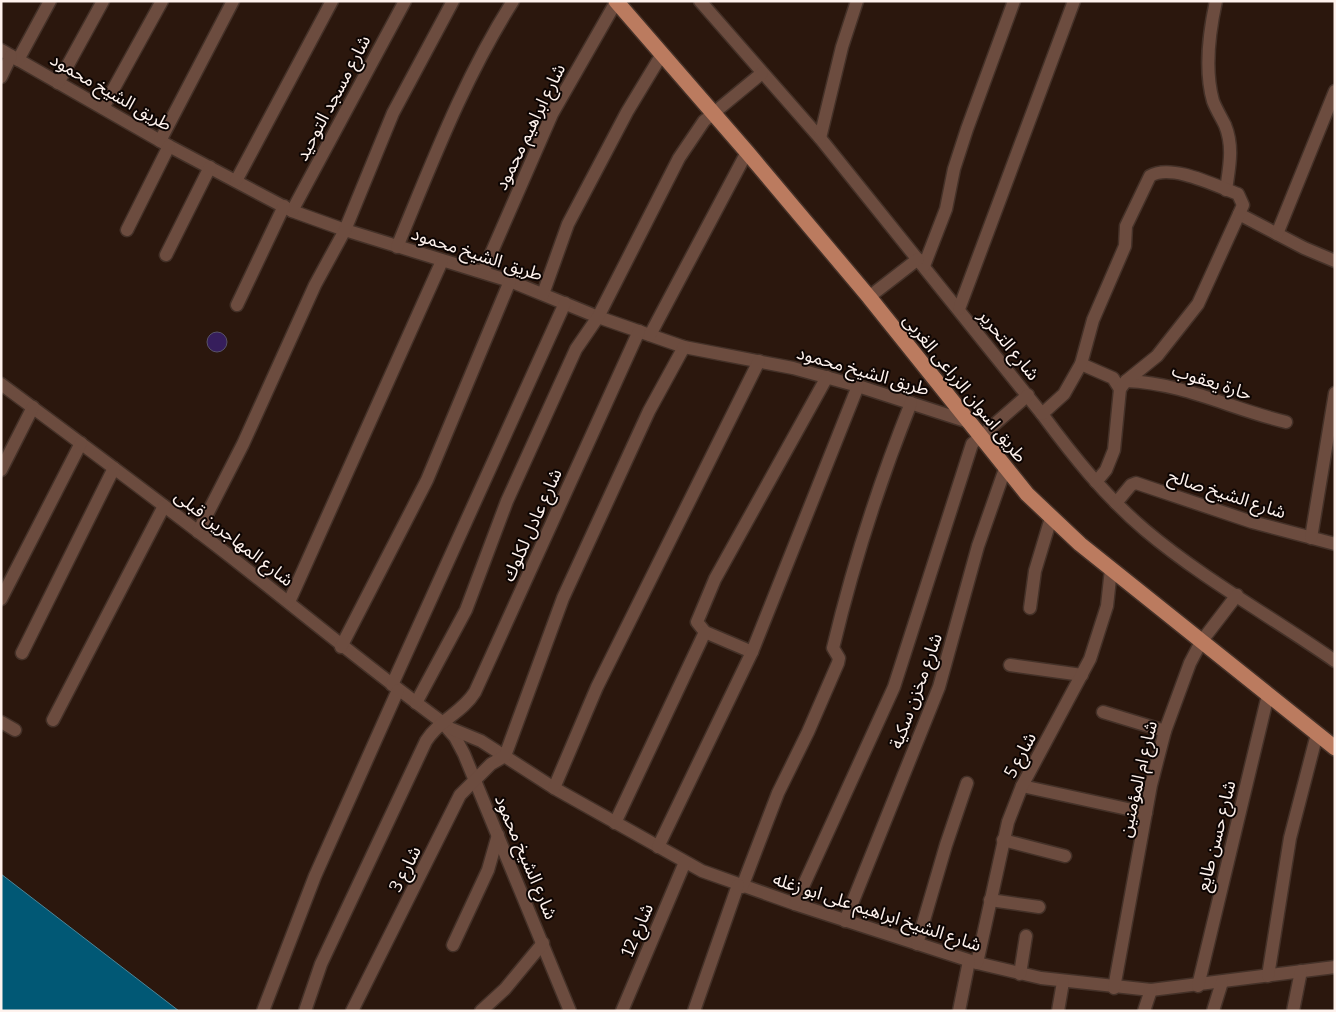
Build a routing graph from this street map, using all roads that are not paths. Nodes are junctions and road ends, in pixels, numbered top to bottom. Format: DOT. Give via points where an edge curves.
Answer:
graph roads {
  1 [pos="50,1"];
  2 [pos="103,1"];
  3 [pos="162,1"];
  4 [pos="233,1"];
  5 [pos="332,1"];
  6 [pos="405,1"];
  7 [pos="453,1"];
  8 [pos="513,1"];
  9 [pos="616,1"];
  10 [pos="700,1"];
  11 [pos="856,1"];
  12 [pos="1014,1"];
  13 [pos="1074,1"];
  14 [pos="1216,1"];
  15 [pos="662,54"];
  16 [pos="10,55"];
  17 [pos="762,73"];
  18 [pos="1,77"];
  19 [pos="58,82"];
  20 [pos="1335,91"];
  21 [pos="102,108"];
  22 [pos="713,113"];
  23 [pos="820,138"];
  24 [pos="164,143"];
  25 [pos="747,152"];
  26 [pos="210,168"];
  27 [pos="236,181"];
  28 [pos="1226,190"];
  29 [pos="288,208"];
  30 [pos="1239,214"];
  31 [pos="127,230"];
  32 [pos="345,230"];
  33 [pos="1277,234"];
  34 [pos="397,247"];
  35 [pos="166,255"];
  36 [pos="442,261"];
  37 [pos="1335,261"];
  38 [pos="921,263"];
  39 [pos="483,272"];
  40 [pos="510,281"];
  41 [pos="544,294"];
  42 [pos="869,297"];
  43 [pos="565,303"];
  44 [pos="237,305"];
  45 [pos="959,309"];
  46 [pos="598,317"];
  47 [pos="644,333"];
  48 [pos="684,347"];
  49 [pos="759,361"];
  50 [pos="1081,364"];
  51 [pos="827,377"];
  52 [pos="1,384"];
  53 [pos="1123,385"];
  54 [pos="858,386"];
  55 [pos="1335,393"];
  56 [pos="1028,395"];
  57 [pos="911,403"];
  58 [pos="32,408"];
  59 [pos="1042,414"];
  60 [pos="969,422"];
  61 [pos="1286,422"];
  62 [pos="980,436"];
  63 [pos="81,443"];
  64 [pos="114,468"];
  65 [pos="1005,469"];
  66 [pos="1,470"];
  67 [pos="1096,482"];
  68 [pos="1116,503"];
  69 [pos="164,506"];
  70 [pos="1051,518"];
  71 [pos="198,532"];
  72 [pos="1311,538"];
  73 [pos="1335,544"];
  74 [pos="1111,569"];
  75 [pos="1237,595"];
  76 [pos="1,599"];
  77 [pos="288,602"];
  78 [pos="1030,608"];
  79 [pos="705,632"];
  80 [pos="1202,642"];
  81 [pos="341,647"];
  82 [pos="22,652"];
  83 [pos="752,652"];
  84 [pos="1335,662"];
  85 [pos="1010,665"];
  86 [pos="1082,675"];
  87 [pos="395,687"];
  88 [pos="1268,695"];
  89 [pos="416,703"];
  90 [pos="1103,712"];
  91 [pos="53,720"];
  92 [pos="1,722"];
  93 [pos="445,725"];
  94 [pos="15,730"];
  95 [pos="1165,731"];
  96 [pos="1317,734"];
  97 [pos="1335,748"];
  98 [pos="505,756"];
  99 [pos="475,780"];
  100 [pos="967,783"];
  101 [pos="1022,786"];
  102 [pos="554,788"];
  103 [pos="1146,813"];
  104 [pos="615,823"];
  105 [pos="498,834"];
  106 [pos="1003,840"];
  107 [pos="658,847"];
  108 [pos="1065,856"];
  109 [pos="685,862"];
  110 [pos="740,886"];
  111 [pos="990,900"];
  112 [pos="795,904"];
  113 [pos="1040,907"];
  114 [pos="845,921"];
  115 [pos="1026,936"];
  116 [pos="543,942"];
  117 [pos="917,944"];
  118 [pos="453,945"];
  119 [pos="973,962"];
  120 [pos="1335,967"];
  121 [pos="1301,971"];
  122 [pos="1020,974"];
  123 [pos="1268,976"];
  124 [pos="1063,982"];
  125 [pos="1222,982"];
  126 [pos="1198,986"];
  127 [pos="1114,988"];
  128 [pos="1150,990"];
  129 [pos="263,1011"];
  130 [pos="305,1011"];
  131 [pos="352,1011"];
  132 [pos="481,1011"];
  133 [pos="570,1011"];
  134 [pos="622,1011"];
  135 [pos="694,1011"];
  136 [pos="959,1011"];
  137 [pos="1058,1011"];
  138 [pos="1144,1011"];
  139 [pos="1213,1011"];
  140 [pos="1292,1011"];
  1 -- 16 [label="street"];
  2 -- 19 [label="street"];
  3 -- 21 [label="street"];
  4 -- 24 [label="street"];
  5 -- 27 [label="street"];
  6 -- 29 [label="street, شارع مسجد التوحيد"];
  7 -- 32 [label="street" via="393,113"];
  8 -- 34 [label="street" via="434,154"];
  9 -- 15 [label="main road, طريق اسوان الزراعى الغربى"];
  9 -- 39 [label="street, شارع ابراهيم محمود" via="552,114"];
  10 -- 17 [label="street, شارع التحرير"];
  11 -- 23 [label="street"];
  12 -- 38 [label="street" via="967,128 946,209"];
  13 -- 45 [label="street"];
  14 -- 28 [label="street" via="1208,75 1231,154"];
  15 -- 22 [label="main road, طريق اسوان الزراعى الغربى"];
  15 -- 41 [label="street" via="627,112 568,224"];
  16 -- 18 [label="street"];
  16 -- 19 [label="street, طريق الشيخ محمود"];
  17 -- 22 [label="street"];
  17 -- 23 [label="street, شارع التحرير"];
  19 -- 21 [label="street, طريق الشيخ محمود"];
  20 -- 33 [label="street"];
  21 -- 24 [label="street, طريق الشيخ محمود"];
  22 -- 25 [label="main road, طريق اسوان الزراعى الغربى"];
  22 -- 46 [label="street" via="696,130 679,158"];
  23 -- 38 [label="street, شارع التحرير"];
  24 -- 26 [label="street, طريق الشيخ محمود"];
  24 -- 31 [label="street"];
  25 -- 42 [label="main road, طريق اسوان الزراعى الغربى"];
  25 -- 47 [label="street, شارع عادل لكلوك"];
  26 -- 27 [label="street, طريق الشيخ محمود"];
  26 -- 35 [label="street"];
  27 -- 29 [label="street, طريق الشيخ محمود"];
  28 -- 30 [label="street" via="1240,197 1243,205"];
  28 -- 50 [label="street" via="1166,171 1150,176 1126,226 1124,246 1093,320"];
  29 -- 32 [label="street, طريق الشيخ محمود"];
  29 -- 44 [label="street, شارع مسجد التوحيد"];
  30 -- 33 [label="street"];
  30 -- 53 [label="street" via="1194,311 1157,356"];
  32 -- 34 [label="street, طريق الشيخ محمود"];
  32 -- 71 [label="street" via="315,285 243,444"];
  33 -- 37 [label="street"];
  34 -- 36 [label="street, طريق الشيخ محمود"];
  36 -- 39 [label="street, طريق الشيخ محمود"];
  36 -- 77 [label="street"];
  38 -- 42 [label="street"];
  38 -- 45 [label="street, شارع التحرير"];
  39 -- 40 [label="street, طريق الشيخ محمود"];
  40 -- 41 [label="street, طريق الشيخ محمود"];
  40 -- 81 [label="street" via="427,480"];
  41 -- 43 [label="street, طريق الشيخ محمود"];
  42 -- 60 [label="main road, طريق اسوان الزراعى الغربى"];
  43 -- 46 [label="street, طريق الشيخ محمود"];
  43 -- 87 [label="street"];
  45 -- 56 [label="street, شارع التحرير"];
  46 -- 47 [label="street, طريق الشيخ محمود"];
  46 -- 89 [label="street" via="576,350 507,501 466,610"];
  47 -- 48 [label="street, طريق الشيخ محمود"];
  47 -- 93 [label="street, شارع عادل لكلوك" via="475,692"];
  48 -- 49 [label="street, طريق الشيخ محمود"];
  48 -- 98 [label="street" via="649,411 563,598"];
  49 -- 51 [label="street, طريق الشيخ محمود"];
  49 -- 102 [label="street" via="597,687"];
  50 -- 53 [label="street"];
  50 -- 59 [label="street" via="1064,394"];
  51 -- 54 [label="street, طريق الشيخ محمود"];
  51 -- 79 [label="street" via="715,579 697,622"];
  52 -- 58 [label="street, شارع المهاجرين قبلى"];
  53 -- 61 [label="street, حارة يعقوب" via="1176,386"];
  53 -- 67 [label="street" via="1114,450 1106,470"];
  54 -- 57 [label="street, طريق الشيخ محمود"];
  54 -- 83 [label="street"];
  55 -- 72 [label="street"];
  56 -- 59 [label="street, شارع التحرير"];
  56 -- 62 [label="street"];
  57 -- 60 [label="street, طريق الشيخ محمود"];
  57 -- 110 [label="street" via="880,480 843,605 833,648 838,663 778,793"];
  58 -- 63 [label="street, شارع المهاجرين قبلى"];
  58 -- 66 [label="street"];
  59 -- 67 [label="street, شارع التحرير"];
  60 -- 62 [label="main road, طريق اسوان الزراعى الغربى"];
  62 -- 65 [label="main road, طريق اسوان الزراعى الغربى"];
  62 -- 112 [label="street" via="968,452 894,688"];
  63 -- 64 [label="street, شارع المهاجرين قبلى"];
  63 -- 76 [label="street"];
  64 -- 69 [label="street, شارع المهاجرين قبلى"];
  64 -- 82 [label="street"];
  65 -- 70 [label="main road, طريق اسوان الزراعى الغربى"];
  65 -- 114 [label="street, شارع مخزن سكية" via="978,546 939,687"];
  67 -- 68 [label="street, شارع التحرير"];
  68 -- 72 [label="street, شارع الشيخ صالح" via="1136,483"];
  68 -- 75 [label="street, شارع التحرير" via="1161,543"];
  69 -- 71 [label="street, شارع المهاجرين قبلى"];
  69 -- 91 [label="street"];
  70 -- 74 [label="main road, طريق اسوان الزراعى الغربى"];
  70 -- 78 [label="street" via="1035,571"];
  71 -- 77 [label="street, شارع المهاجرين قبلى"];
  72 -- 73 [label="street, شارع الشيخ صالح"];
  74 -- 80 [label="main road, طريق اسوان الزراعى الغربى"];
  74 -- 86 [label="street, شارع 5" via="1102,624"];
  75 -- 80 [label="street, شارع ام المؤمنين"];
  75 -- 84 [label="street, شارع التحرير"];
  77 -- 81 [label="street, شارع المهاجرين قبلى"];
  79 -- 83 [label="street"];
  79 -- 104 [label="street"];
  80 -- 88 [label="main road, طريق اسوان الزراعى الغربى"];
  80 -- 95 [label="street, شارع ام المؤمنين" via="1184,678"];
  81 -- 87 [label="street, شارع المهاجرين قبلى"];
  83 -- 107 [label="street"];
  85 -- 86 [label="street"];
  86 -- 101 [label="street, شارع 5"];
  87 -- 89 [label="street, شارع المهاجرين قبلى"];
  87 -- 129 [label="street" via="315,876"];
  88 -- 96 [label="main road, طريق اسوان الزراعى الغربى"];
  88 -- 126 [label="street, شارع حسن طايع"];
  89 -- 93 [label="street, شارع المهاجرين قبلى"];
  90 -- 95 [label="street"];
  92 -- 94 [label="street"];
  93 -- 98 [label="street, شارع الشيخ ابراهيم على ابو زغله"];
  93 -- 99 [label="street, شارع الشيخ محمود" via="460,745"];
  93 -- 130 [label="street, شارع عادل لكلوك" via="426,741 321,964"];
  95 -- 103 [label="street, شارع ام المؤمنين"];
  96 -- 97 [label="main road, طريق اسوان الزراعى الغربى"];
  96 -- 123 [label="street" via="1290,838"];
  98 -- 99 [label="street, شارع 3"];
  98 -- 102 [label="street, شارع الشيخ ابراهيم على ابو زغله"];
  99 -- 105 [label="street, شارع الشيخ محمود"];
  99 -- 131 [label="street, شارع 3" via="460,795"];
  100 -- 117 [label="street"];
  101 -- 103 [label="street"];
  101 -- 106 [label="street, شارع 5"];
  102 -- 104 [label="street, شارع الشيخ ابراهيم على ابو زغله"];
  103 -- 127 [label="street, شارع ام المؤمنين"];
  104 -- 107 [label="street, شارع الشيخ ابراهيم على ابو زغله"];
  105 -- 116 [label="street, شارع الشيخ محمود"];
  105 -- 118 [label="street" via="488,870"];
  106 -- 108 [label="street"];
  106 -- 111 [label="street, شارع 5"];
  107 -- 109 [label="street, شارع الشيخ ابراهيم على ابو زغله"];
  109 -- 110 [label="street, شارع الشيخ ابراهيم على ابو زغله"];
  109 -- 134 [label="street, شارع 12"];
  110 -- 112 [label="street, شارع الشيخ ابراهيم على ابو زغله"];
  110 -- 135 [label="street"];
  111 -- 113 [label="street"];
  111 -- 119 [label="street, شارع 5"];
  112 -- 114 [label="street, شارع الشيخ ابراهيم على ابو زغله"];
  114 -- 117 [label="street, شارع الشيخ ابراهيم على ابو زغله"];
  115 -- 122 [label="street"];
  116 -- 132 [label="street" via="505,989"];
  116 -- 133 [label="street, شارع الشيخ محمود"];
  117 -- 119 [label="street, شارع الشيخ ابراهيم على ابو زغله"];
  119 -- 122 [label="street, شارع الشيخ ابراهيم على ابو زغله"];
  119 -- 136 [label="street, شارع 5"];
  120 -- 121 [label="street, شارع الشيخ ابراهيم على ابو زغله"];
  121 -- 123 [label="street, شارع الشيخ ابراهيم على ابو زغله"];
  121 -- 140 [label="street"];
  122 -- 124 [label="street, شارع الشيخ ابراهيم على ابو زغله"];
  123 -- 125 [label="street, شارع الشيخ ابراهيم على ابو زغله"];
  124 -- 127 [label="street, شارع الشيخ ابراهيم على ابو زغله"];
  124 -- 137 [label="street"];
  125 -- 126 [label="street, شارع الشيخ ابراهيم على ابو زغله"];
  125 -- 139 [label="street"];
  126 -- 128 [label="street, شارع الشيخ ابراهيم على ابو زغله"];
  127 -- 128 [label="street, شارع الشيخ ابراهيم على ابو زغله"];
  128 -- 138 [label="street"];
}
